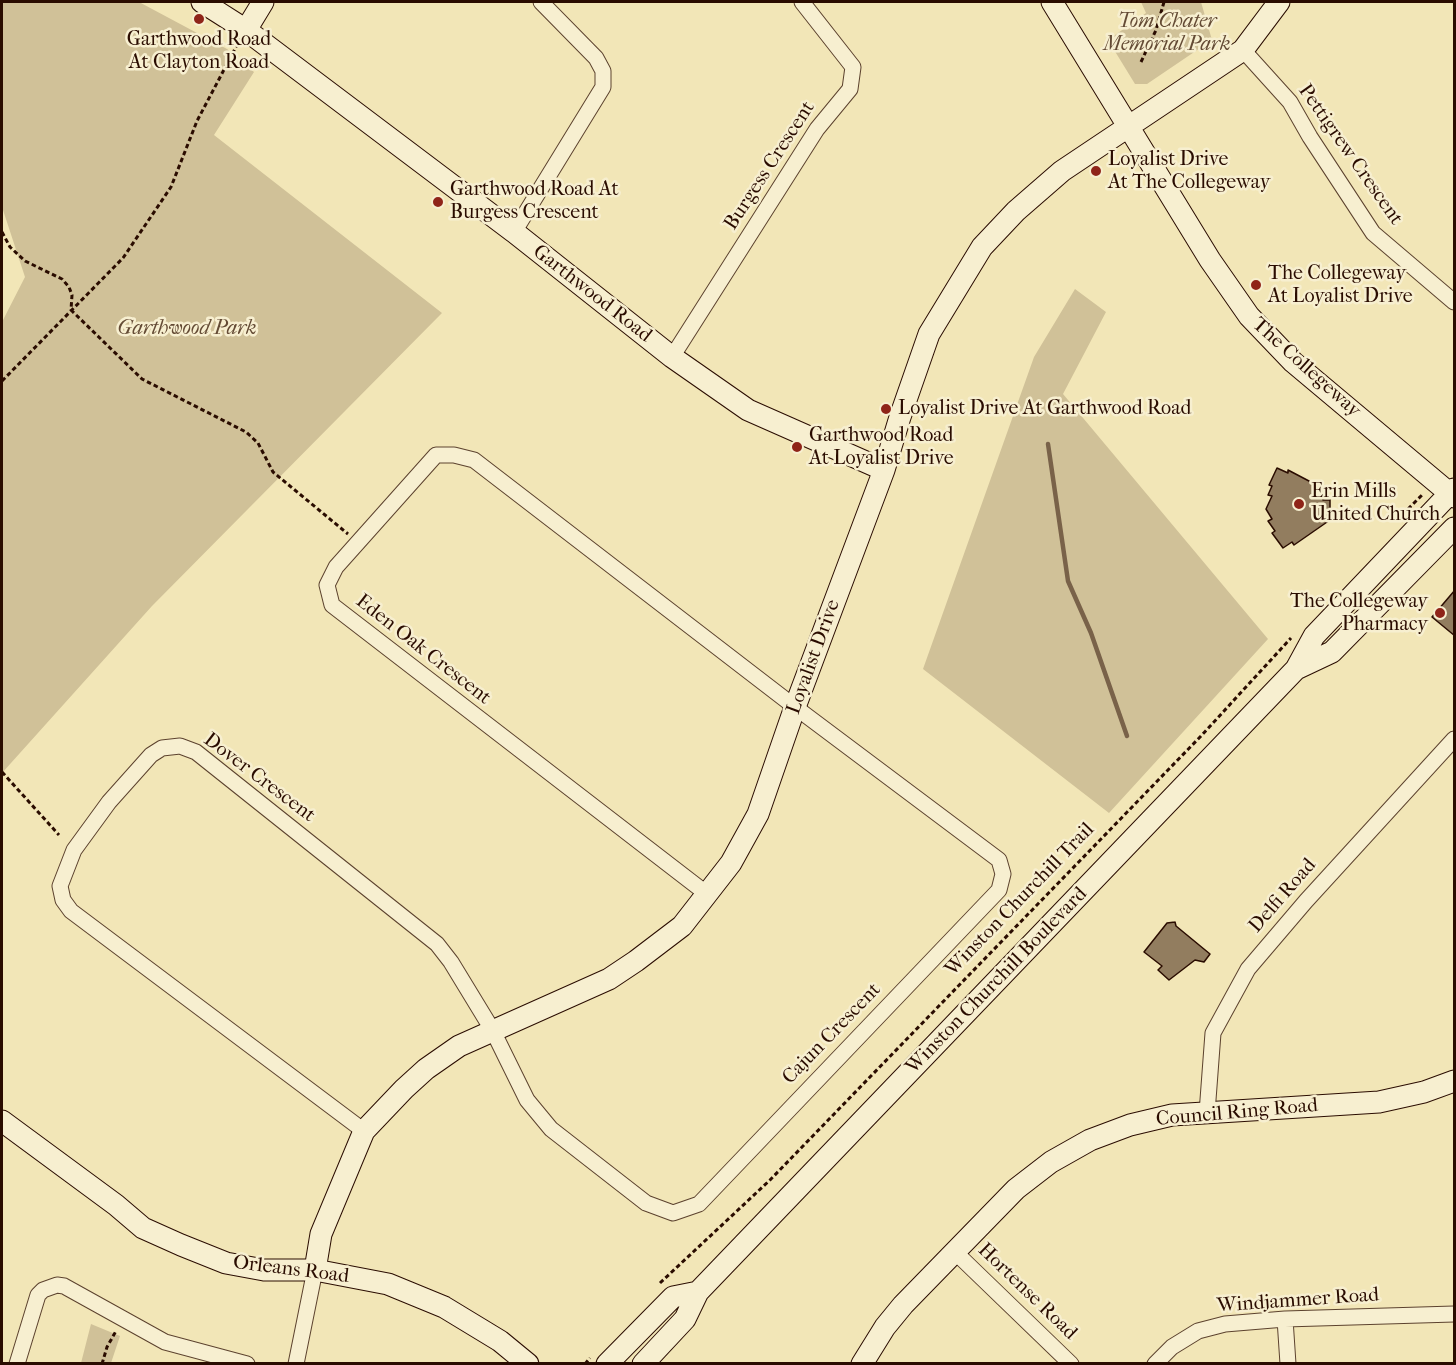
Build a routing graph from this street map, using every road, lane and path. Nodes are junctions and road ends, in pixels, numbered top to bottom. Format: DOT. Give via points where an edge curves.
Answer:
graph roads {
  1 [pos="202,2"];
  2 [pos="263,2"];
  3 [pos="541,2"];
  4 [pos="802,2"];
  5 [pos="1052,2"];
  6 [pos="1164,2"];
  7 [pos="1279,2"];
  8 [pos="246,30"];
  9 [pos="1243,50"];
  10 [pos="1141,62"];
  11 [pos="1128,127"];
  12 [pos="2,232"];
  13 [pos="514,232"];
  14 [pos="1455,302"];
  15 [pos="71,310"];
  16 [pos="672,357"];
  17 [pos="2,381"];
  18 [pos="884,470"];
  19 [pos="1453,493"];
  20 [pos="1412,504"];
  21 [pos="1407,511"];
  22 [pos="1455,528"];
  23 [pos="358,542"];
  24 [pos="1291,638"];
  25 [pos="1296,669"];
  26 [pos="795,707"];
  27 [pos="1455,739"];
  28 [pos="2,772"];
  29 [pos="59,835"];
  30 [pos="707,894"];
  31 [pos="493,1031"];
  32 [pos="1455,1081"];
  33 [pos="1207,1113"];
  34 [pos="2,1121"];
  35 [pos="364,1131"];
  36 [pos="955,1252"];
  37 [pos="315,1270"];
  38 [pos="654,1289"];
  39 [pos="698,1292"];
  40 [pos="1455,1314"];
  41 [pos="123,1319"];
  42 [pos="1285,1319"];
  43 [pos="17,1364"];
  44 [pos="102,1364"];
  45 [pos="247,1364"];
  46 [pos="296,1364"];
  47 [pos="528,1364"];
  48 [pos="607,1364"];
  49 [pos="643,1364"];
  50 [pos="862,1364"];
  51 [pos="1071,1364"];
  52 [pos="1155,1364"];
  53 [pos="1288,1364"];
  1 -- 8 [label="street, Garthwood Road"];
  2 -- 8 [label="street"];
  3 -- 13 [label="street" via="596,58 603,72 603,87"];
  4 -- 16 [label="street, Burgess Crescent" via="853,67 850,89 817,129"];
  5 -- 11 [label="street, The Collegeway"];
  6 -- 10 [label="path"];
  7 -- 9 [label="street, Loyalist Drive"];
  8 -- 13 [label="street, Garthwood Road"];
  8 -- 15 [label="path" via="198,121 171,187 123,258"];
  9 -- 11 [label="street, Loyalist Drive"];
  9 -- 14 [label="street, Pettigrew Crescent" via="1290,102 1373,233"];
  11 -- 18 [label="street, Loyalist Drive" via="1062,171 982,247 929,334"];
  11 -- 19 [label="street, The Collegeway" via="1219,275 1249,316 1293,362"];
  12 -- 15 [label="path" via="10,247 25,261 62,279 72,296"];
  13 -- 16 [label="street, Garthwood Road"];
  15 -- 17 [label="path"];
  15 -- 23 [label="path" via="142,379 246,432 258,443 273,472"];
  16 -- 18 [label="street, Garthwood Road" via="748,410"];
  18 -- 26 [label="street, Loyalist Drive"];
  19 -- 25 [label="street, Winston Churchill Boulevard" via="1314,636"];
  20 -- 21 [label="path"];
  22 -- 25 [label="street, Winston Churchill Boulevard" via="1332,652"];
  23 -- 26 [label="street, Eden Oak Crescent" via="436,455 474,460"];
  23 -- 30 [label="street, Eden Oak Crescent" via="336,567 327,585 332,605"];
  24 -- 38 [label="path, Winston Churchill Trail" via="1201,736 770,1180"];
  25 -- 39 [label="street, Winston Churchill Boulevard"];
  26 -- 30 [label="street, Loyalist Drive" via="758,814 731,863"];
  26 -- 31 [label="street, Cajun Crescent" via="999,860 999,890 699,1204 673,1213 646,1203 551,1129 526,1100"];
  27 -- 33 [label="street, Delfi Road" via="1248,969 1213,1033"];
  28 -- 29 [label="path"];
  30 -- 31 [label="street, Loyalist Drive" via="682,926 609,979"];
  31 -- 35 [label="street, Loyalist Drive" via="459,1046 426,1069"];
  31 -- 35 [label="street, Dover Crescent" via="437,944 196,752 180,746 162,748 151,755 109,802 74,850 60,886 63,900 71,911"];
  32 -- 33 [label="street, Council Ring Road" via="1379,1102"];
  33 -- 36 [label="street, Council Ring Road" via="1172,1115 1130,1125 1070,1150 1016,1189"];
  34 -- 37 [label="street, Orleans Road" via="143,1227 226,1263 264,1270"];
  35 -- 37 [label="street, Loyalist Drive" via="321,1234"];
  36 -- 50 [label="street, Council Ring Road" via="885,1326"];
  36 -- 51 [label="street, Hortense Road"];
  37 -- 46 [label="street"];
  37 -- 47 [label="street, Orleans Road" via="388,1284 444,1307 500,1341"];
  39 -- 48 [label="street, Winston Churchill Boulevard" via="673,1297"];
  39 -- 49 [label="street, Winston Churchill Boulevard" via="686,1319"];
  40 -- 42 [label="street, Windjammer Road"];
  41 -- 43 [label="street" via="64,1286 50,1287 38,1295"];
  41 -- 44 [label="path"];
  41 -- 45 [label="street" via="165,1342"];
  42 -- 52 [label="street, Windjammer Road" via="1225,1324 1198,1331 1172,1347"];
  42 -- 53 [label="street"];
}
